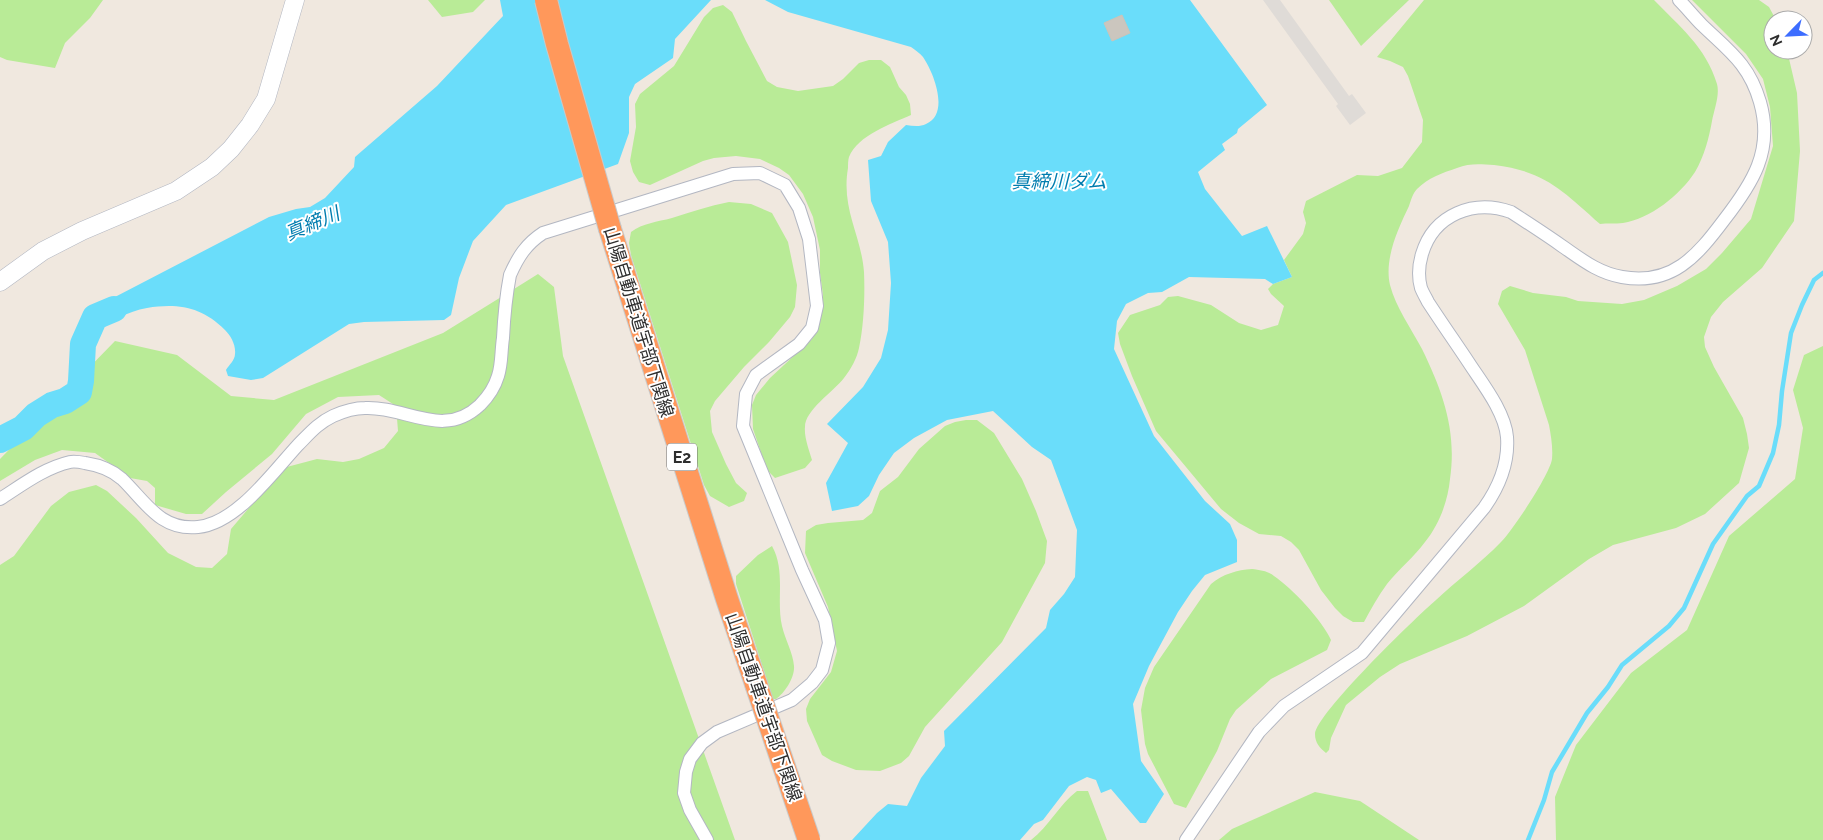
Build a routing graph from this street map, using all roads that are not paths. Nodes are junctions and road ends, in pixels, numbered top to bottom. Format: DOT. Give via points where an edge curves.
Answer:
graph roads {
  1 [pos="295,0"];
  2 [pos="546,0"];
  3 [pos="1678,0"];
  4 [pos="0,282"];
  5 [pos="0,499"];
  6 [pos="707,840"];
  7 [pos="809,840"];
  8 [pos="1186,840"];
  1 -- 4 [label="street" via="266,99 232,149 176,191 43,251"];
  2 -- 7 [label="highway, 山陽自動車道宇部下関線 / E2, bridge" via="610,229 727,599"];
  3 -- 8 [label="street" via="1738,58 1761,103 1764,131 1761,157 1746,192 1694,257 1666,274 1639,279 1600,271 1500,208 1472,207 1447,217 1430,235 1420,260 1421,288 1490,395 1502,420 1507,449 1502,478 1484,508 1362,652 1284,706 1259,732"];
  5 -- 6 [label="street" via="45,471 72,462 97,464 121,478 164,520 197,527 221,520 241,506 315,427 335,415 366,408 428,421 454,420 482,403 498,377 510,275 516,259 535,239 733,174 760,173 785,185 799,208 809,239 817,306 812,328 799,344 756,374 746,394 743,426 825,620 829,643 822,670 792,700 717,732 702,743 690,759 684,793"];
}
